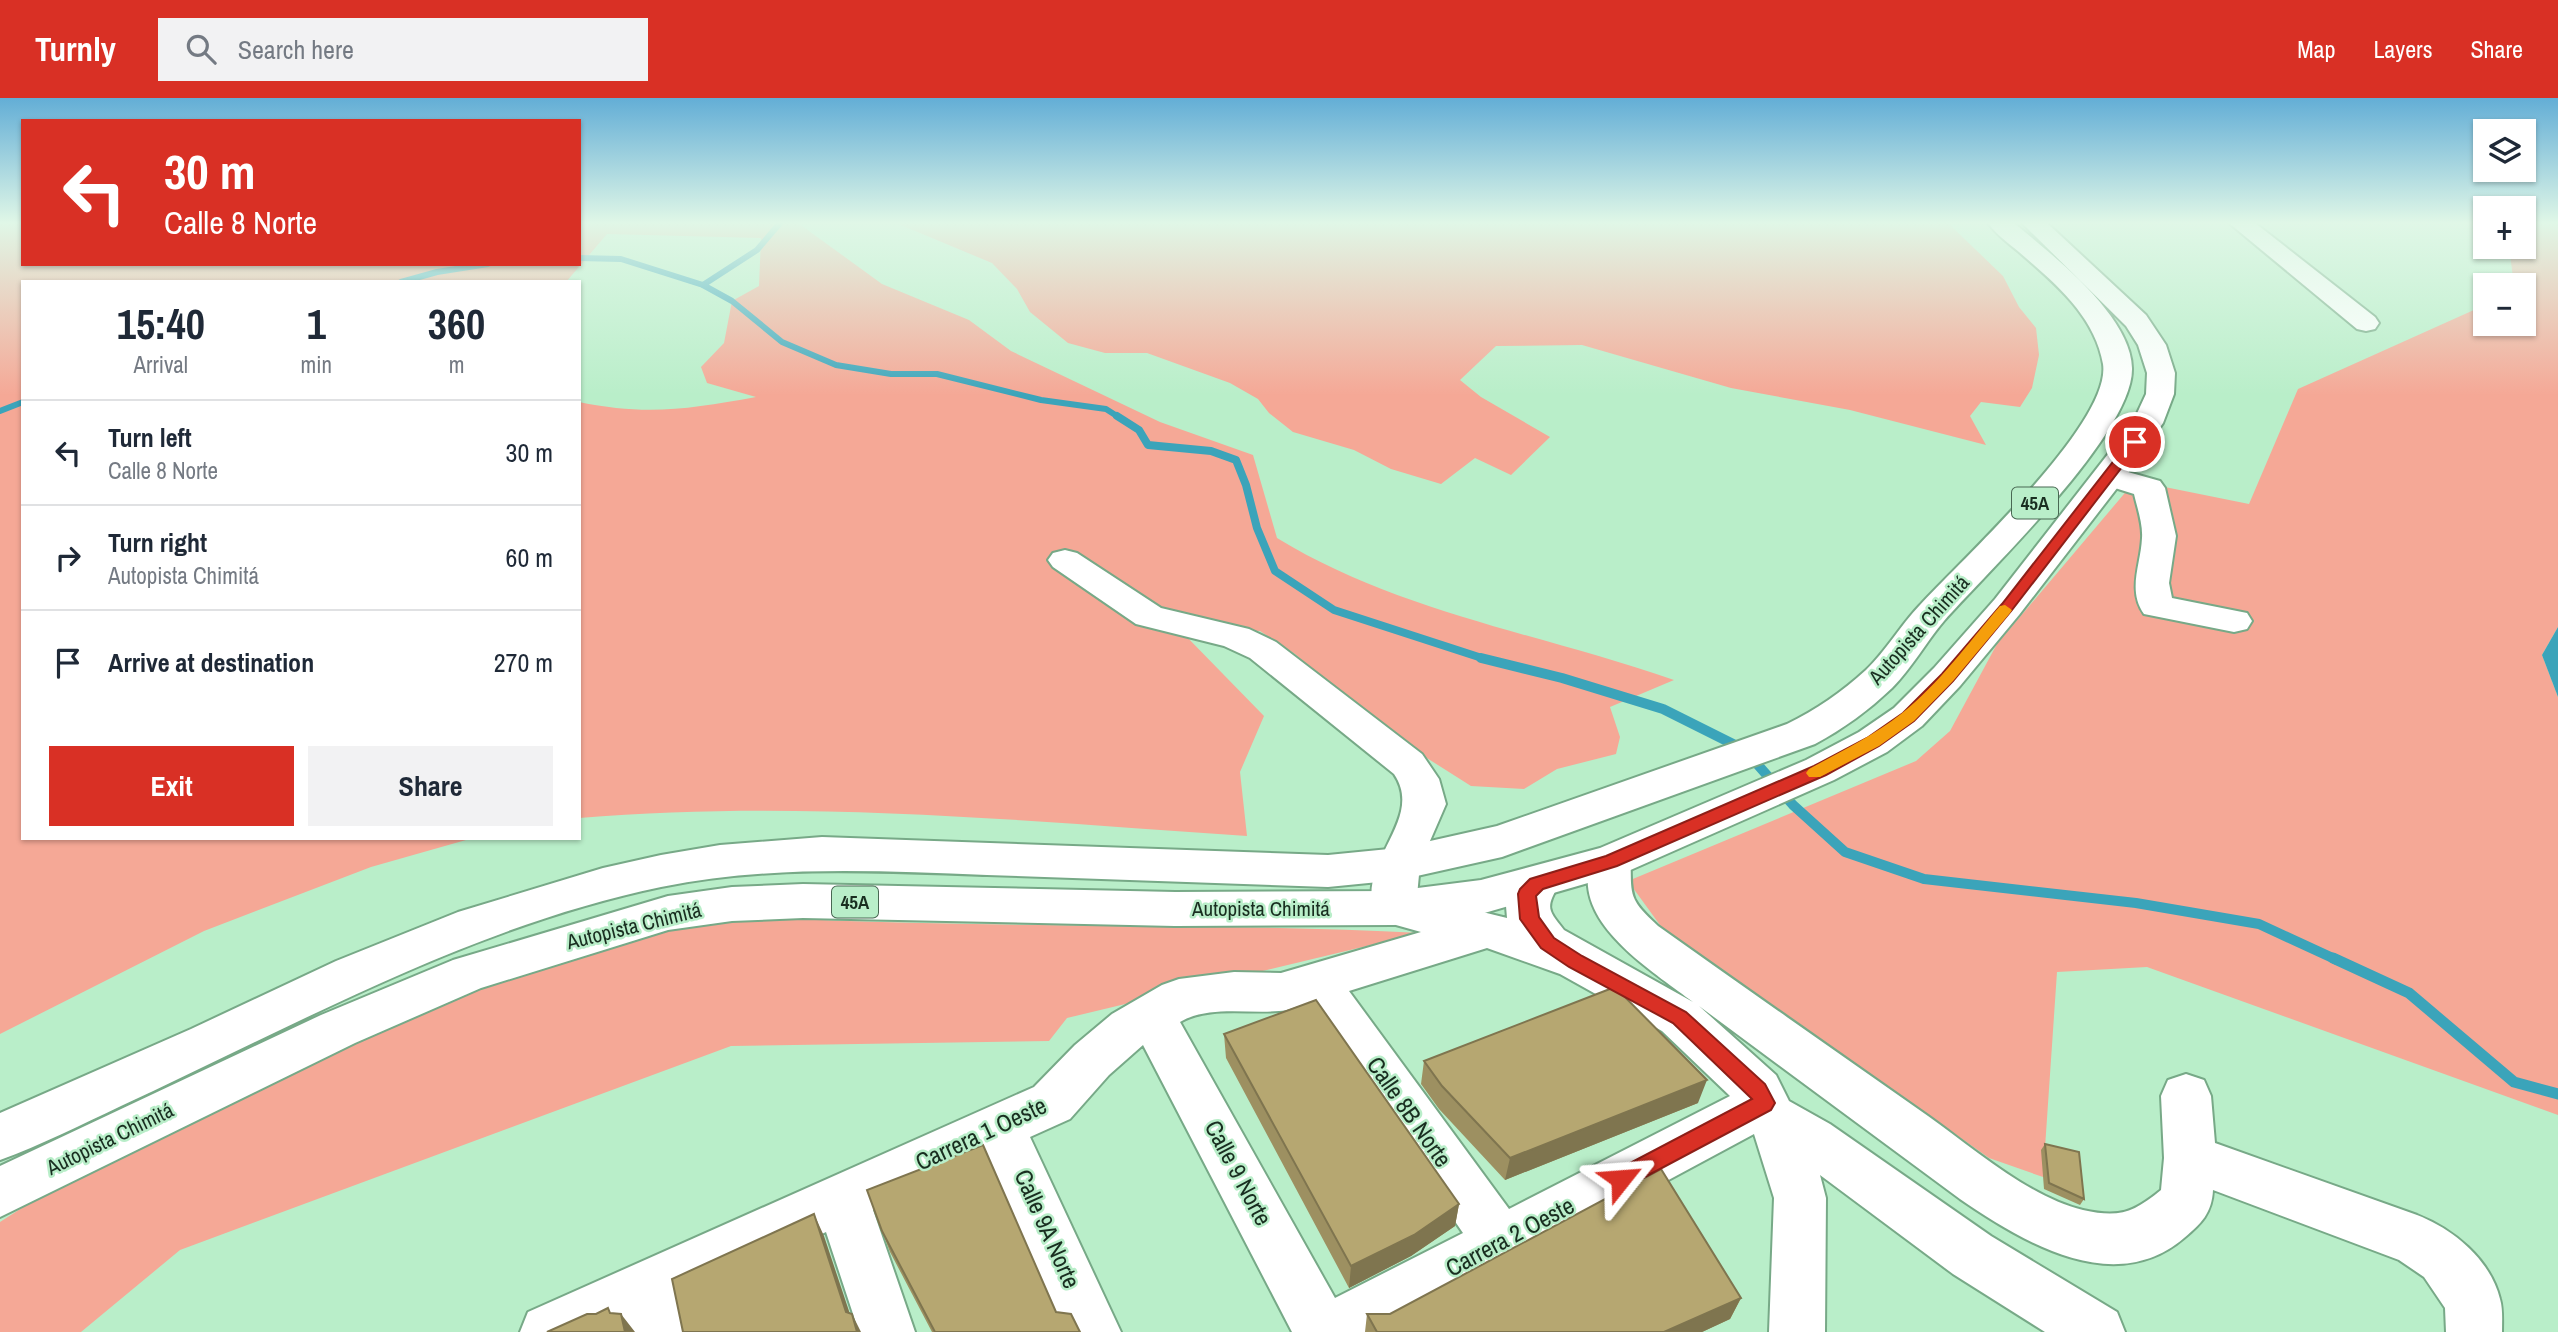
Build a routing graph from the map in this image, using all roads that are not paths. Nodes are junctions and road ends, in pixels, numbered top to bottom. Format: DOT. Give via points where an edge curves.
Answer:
graph roads {
  1 [pos="2063,281"];
  2 [pos="2095,281"];
  3 [pos="2313,281"];
  4 [pos="2366,323"];
  5 [pos="2110,476"];
  6 [pos="1065,560"];
  7 [pos="2234,621"];
  8 [pos="1611,861"];
  9 [pos="1399,864"];
  10 [pos="1537,884"];
  11 [pos="1394,908"];
  12 [pos="1488,930"];
  13 [pos="1576,961"];
  14 [pos="1316,982"];
  15 [pos="1152,1015"];
  16 [pos="2186,1096"];
  17 [pos="1768,1110"];
  18 [pos="1000,1127"];
  19 [pos="0,1137"];
  20 [pos="2190,1158"];
  21 [pos="0,1192"];
  22 [pos="842,1198"];
  23 [pos="1502,1241"];
  24 [pos="651,1310"];
  25 [pos="1787,1326"];
  26 [pos="548,1332"];
  27 [pos="887,1332"];
  28 [pos="1093,1332"];
  29 [pos="1323,1332"];
  30 [pos="1329,1332"];
  31 [pos="2097,1332"];
  32 [pos="2474,1332"];
  1 -- 9 [label="main road, Autopista Chimitá / 45A" via="2102,324 2115,350 2119,371 2113,396 2077,454 1929,616 1880,679 1827,720 1782,742 1502,841"];
  2 -- 5 [label="main road, Autopista Chimitá / 45A" via="2137,321 2152,345 2161,373 2160,394 2148,423"];
  3 -- 4 [label="main road"];
  5 -- 7 [label="main road" via="2149,488 2159,536 2152,583 2156,606"];
  5 -- 8 [label="main road, Autopista Chimitá / 45A" via="2007,607 1908,717 1820,770"];
  6 -- 9 [label="main road" via="1149,616 1236,637 1263,650 1408,764 1422,780 1426,799"];
  8 -- 10 [label="main road, Autopista Chimitá / 45A"];
  8 -- 20 [label="main road" via="1608,889 1620,916 1643,939 2026,1214 2075,1235 2119,1238 2152,1230 2186,1203"];
  9 -- 11 [label="main road"];
  9 -- 19 [label="main road, Autopista Chimitá / 45A" via="1328,872 822,853 661,871 450,935 352,975"];
  10 -- 11 [label="main road, Autopista Chimitá / 45A" via="1482,897"];
  10 -- 13 [label="main road" via="1527,894 1530,919 1548,943"];
  11 -- 12 [label="main road"];
  11 -- 21 [label="main road, Autopista Chimitá / 45A" via="1175,909 803,901 668,913 469,973 338,1029"];
  12 -- 13 [label="main road"];
  12 -- 14 [label="main road, Carrera 1 Oeste"];
  13 -- 17 [label="main road" via="1679,1017 1758,1090"];
  14 -- 15 [label="main road, Carrera 1 Oeste" via="1281,992 1234,991 1179,999"];
  14 -- 23 [label="main road, Calle 8B Norte"];
  15 -- 18 [label="main road, Carrera 1 Oeste" via="1092,1060 1052,1103"];
  15 -- 29 [label="main road, Calle 9 Norte"];
  16 -- 20 [label="main road"];
  17 -- 23 [label="main road, Carrera 2 Oeste"];
  17 -- 25 [label="main road" via="1784,1142 1800,1198"];
  17 -- 31 [label="main road" via="1972,1255"];
  18 -- 22 [label="main road, Carrera 1 Oeste"];
  18 -- 28 [label="main road, Calle 9A Norte"];
  20 -- 32 [label="main road" via="2417,1241 2443,1258 2473,1300"];
  22 -- 24 [label="main road, Carrera 1 Oeste"];
  22 -- 27 [label="main road"];
  23 -- 30 [label="main road, Carrera 2 Oeste"];
  24 -- 26 [label="main road, Carrera 1 Oeste"];
}
